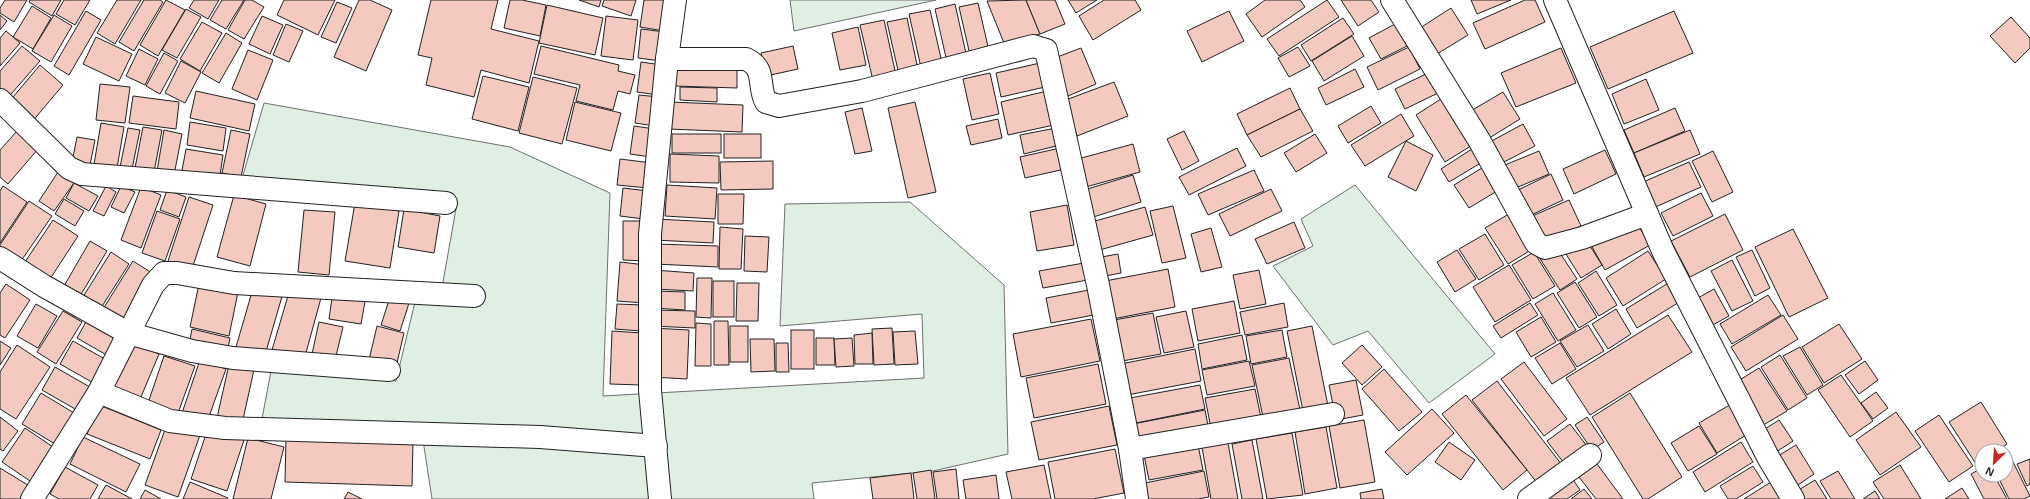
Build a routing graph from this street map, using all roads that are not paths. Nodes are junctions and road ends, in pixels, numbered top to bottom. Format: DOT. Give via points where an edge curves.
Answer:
graph roads {
  1 [pos="675,0"];
  2 [pos="1392,0"];
  3 [pos="1556,0"];
  4 [pos="667,59"];
  5 [pos="0,100"];
  6 [pos="446,203"];
  7 [pos="1647,214"];
  8 [pos="0,258"];
  9 [pos="474,296"];
  10 [pos="128,333"];
  11 [pos="389,370"];
  12 [pos="99,392"];
  13 [pos="1333,414"];
  14 [pos="656,446"];
  15 [pos="1130,449"];
  16 [pos="1590,455"];
  17 [pos="32,499"];
  18 [pos="660,499"];
  19 [pos="1137,499"];
  20 [pos="1529,499"];
  21 [pos="1793,499"];
  1 -- 4 [label="street"];
  2 -- 7 [label="street" via="1479,140 1536,243 1545,248 1582,238"];
  3 -- 7 [label="street"];
  4 -- 14 [label="street" via="650,234 650,390"];
  4 -- 15 [label="street" via="746,59 759,68 766,102 779,106 862,91 1033,46 1046,50 1098,285"];
  5 -- 6 [label="street" via="70,168 82,174"];
  7 -- 21 [label="street" via="1719,362 1768,457"];
  8 -- 10 [label="street"];
  9 -- 10 [label="street" via="234,283 169,272 164,273 153,285"];
  10 -- 11 [label="street" via="192,351 233,358"];
  10 -- 12 [label="street"];
  12 -- 14 [label="street" via="170,420 225,428 540,437"];
  12 -- 17 [label="street"];
  13 -- 15 [label="street"];
  14 -- 18 [label="street"];
  15 -- 19 [label="street"];
  16 -- 20 [label="street"];
}
